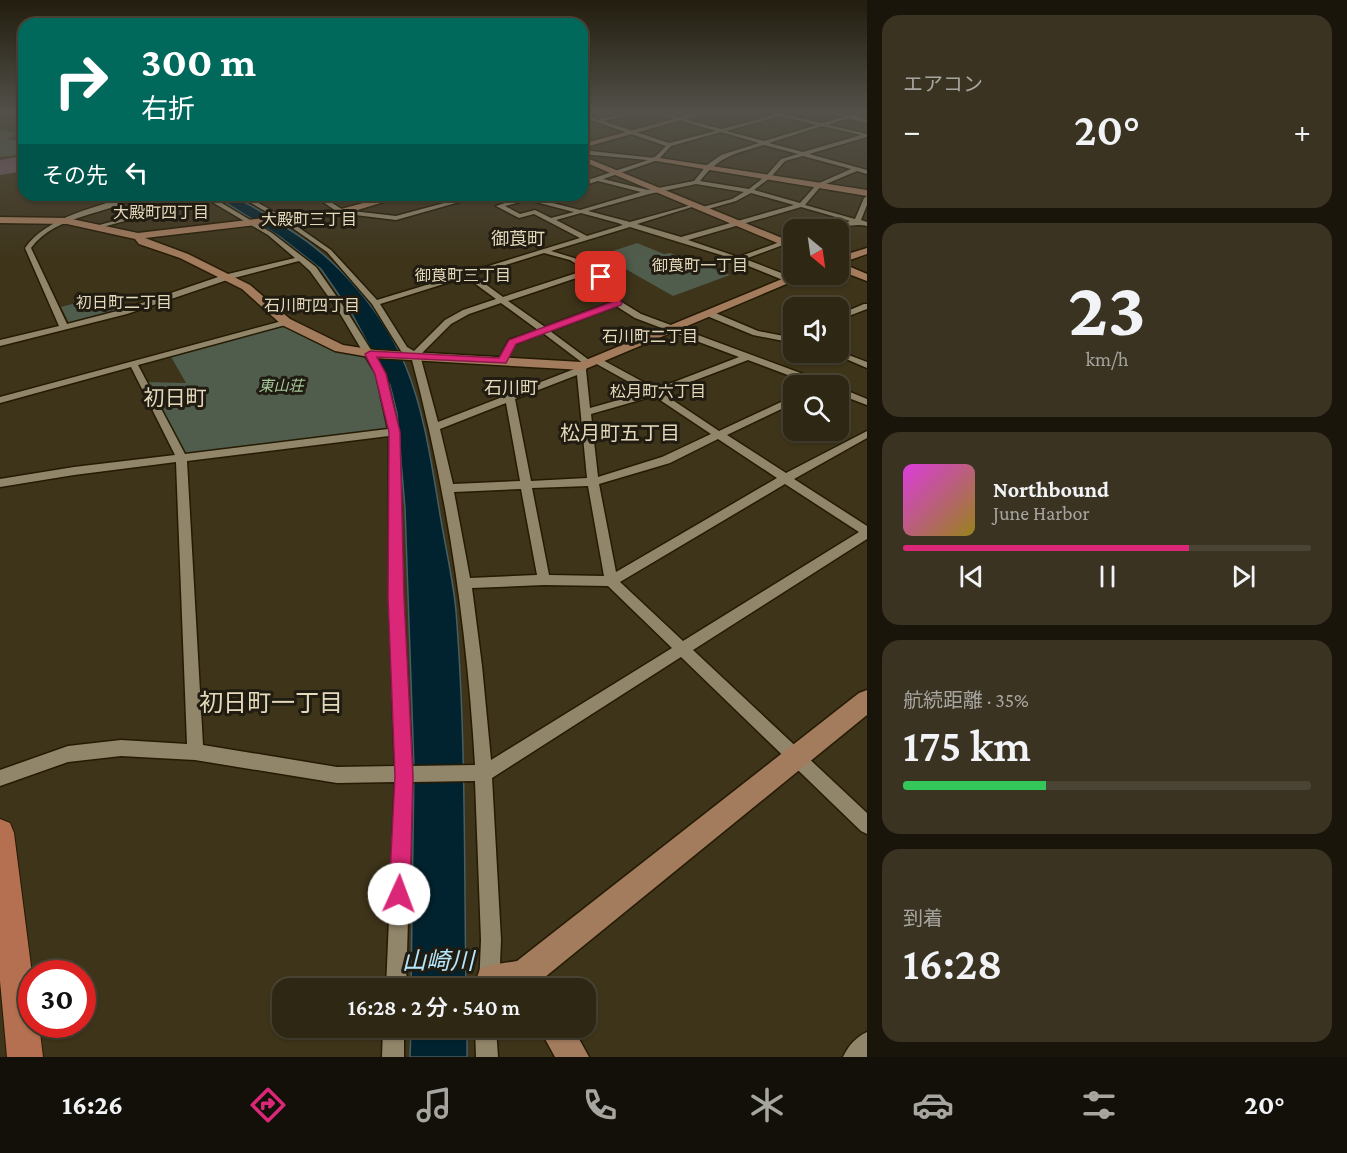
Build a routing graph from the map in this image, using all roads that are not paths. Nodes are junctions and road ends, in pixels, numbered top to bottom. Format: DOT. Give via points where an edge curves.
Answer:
graph roads {
  1 [pos="590,161"];
  2 [pos="649,161"];
  3 [pos="674,161"];
  4 [pos="716,161"];
  5 [pos="782,161"];
  6 [pos="827,161"];
  7 [pos="709,166"];
  8 [pos="867,166"];
  9 [pos="854,169"];
  10 [pos="867,172"];
  11 [pos="616,173"];
  12 [pos="769,176"];
  13 [pos="588,177"];
  14 [pos="598,179"];
  15 [pos="588,182"];
  16 [pos="696,182"];
  17 [pos="819,185"];
  18 [pos="653,191"];
  19 [pos="750,191"];
  20 [pos="867,195"];
  21 [pos="123,201"];
  22 [pos="188,201"];
  23 [pos="215,201"];
  24 [pos="250,201"];
  25 [pos="325,201"];
  26 [pos="381,201"];
  27 [pos="460,201"];
  28 [pos="518,201"];
  29 [pos="540,201"];
  30 [pos="802,206"];
  31 [pos="697,207"];
  32 [pos="341,212"];
  33 [pos="579,212"];
  34 [pos="0,220"];
  35 [pos="281,220"];
  36 [pos="551,220"];
  37 [pos="67,221"];
  38 [pos="857,221"];
  39 [pos="254,223"];
  40 [pos="736,223"];
  41 [pos="849,223"];
  42 [pos="867,224"];
  43 [pos="630,225"];
  44 [pos="95,227"];
  45 [pos="138,236"];
  46 [pos="586,238"];
  47 [pos="683,239"];
  48 [pos="782,242"];
  49 [pos="544,251"];
  50 [pos="867,251"];
  51 [pos="849,257"];
  52 [pos="302,258"];
  53 [pos="741,258"];
  54 [pos="592,270"];
  55 [pos="849,271"];
  56 [pos="466,274"];
  57 [pos="783,276"];
  58 [pos="227,277"];
  59 [pos="867,278"];
  60 [pos="783,283"];
  61 [pos="500,300"];
  62 [pos="375,303"];
  63 [pos="617,303"];
  64 [pos="867,306"];
  65 [pos="849,313"];
  66 [pos="710,314"];
  67 [pos="286,322"];
  68 [pos="64,327"];
  69 [pos="674,329"];
  70 [pos="542,330"];
  71 [pos="783,338"];
  72 [pos="0,343"];
  73 [pos="372,354"];
  74 [pos="407,355"];
  75 [pos="749,356"];
  76 [pos="849,358"];
  77 [pos="502,361"];
  78 [pos="134,365"];
  79 [pos="587,365"];
  80 [pos="867,365"];
  81 [pos="799,375"];
  82 [pos="655,393"];
  83 [pos="849,395"];
  84 [pos="510,399"];
  85 [pos="0,400"];
  86 [pos="867,402"];
  87 [pos="783,404"];
  88 [pos="587,412"];
  89 [pos="436,427"];
  90 [pos="394,432"];
  91 [pos="719,434"];
  92 [pos="867,434"];
  93 [pos="181,458"];
  94 [pos="784,479"];
  95 [pos="593,482"];
  96 [pos="0,483"];
  97 [pos="524,484"];
  98 [pos="449,488"];
  99 [pos="867,533"];
  100 [pos="544,580"];
  101 [pos="610,581"];
  102 [pos="465,583"];
  103 [pos="683,651"];
  104 [pos="867,701"];
  105 [pos="195,752"];
  106 [pos="796,758"];
  107 [pos="476,773"];
  108 [pos="407,775"];
  109 [pos="0,778"];
  110 [pos="867,825"];
  111 [pos="0,833"];
  112 [pos="397,978"];
  113 [pos="490,978"];
  114 [pos="532,978"];
  115 [pos="9,1003"];
  116 [pos="394,1038"];
  117 [pos="486,1038"];
  118 [pos="561,1038"];
  119 [pos="867,1043"];
  120 [pos="25,1057"];
  121 [pos="393,1057"];
  122 [pos="487,1057"];
  123 [pos="573,1057"];
  124 [pos="854,1057"];
  1 -- 11 [label="street"];
  2 -- 11 [label="street"];
  3 -- 7 [label="street"];
  4 -- 7 [label="street"];
  5 -- 12 [label="street"];
  6 -- 9 [label="street"];
  7 -- 12 [label="street"];
  7 -- 16 [label="street"];
  8 -- 9 [label="street"];
  9 -- 10 [label="street"];
  9 -- 17 [label="street"];
  11 -- 14 [label="street"];
  11 -- 18 [label="street"];
  12 -- 17 [label="street"];
  12 -- 19 [label="street"];
  13 -- 14 [label="street"];
  14 -- 15 [label="street"];
  14 -- 18 [label="street"];
  16 -- 18 [label="street"];
  16 -- 19 [label="street"];
  17 -- 20 [label="street"];
  17 -- 30 [label="street"];
  18 -- 31 [label="street"];
  18 -- 33 [label="street"];
  19 -- 30 [label="street"];
  19 -- 31 [label="street" via="734,200"];
  20 -- 38 [label="street"];
  21 -- 37 [label="street"];
  22 -- 44 [label="street"];
  23 -- 39 [label="street"];
  24 -- 35 [label="street"];
  25 -- 32 [label="street"];
  26 -- 32 [label="street"];
  27 -- 32 [label="street" via="396,219"];
  28 -- 36 [label="street" via="499,206 519,216 535,212"];
  29 -- 33 [label="street"];
  30 -- 38 [label="street"];
  30 -- 40 [label="street"];
  31 -- 40 [label="street"];
  31 -- 43 [label="street"];
  32 -- 35 [label="street"];
  33 -- 36 [label="street"];
  33 -- 43 [label="street"];
  34 -- 37 [label="street"];
  35 -- 39 [label="street"];
  35 -- 62 [label="street" via="329,251"];
  36 -- 46 [label="street"];
  37 -- 44 [label="street"];
  37 -- 68 [label="street" via="30,242 28,248"];
  38 -- 41 [label="street"];
  38 -- 42 [label="street"];
  39 -- 45 [label="street"];
  39 -- 52 [label="street"];
  40 -- 47 [label="street"];
  40 -- 48 [label="street"];
  43 -- 46 [label="street"];
  43 -- 47 [label="street"];
  44 -- 45 [label="street"];
  45 -- 58 [label="street" via="143,242"];
  46 -- 49 [label="street"];
  47 -- 53 [label="street"];
  48 -- 53 [label="street"];
  49 -- 54 [label="street"];
  49 -- 56 [label="street"];
  50 -- 51 [label="street"];
  52 -- 58 [label="street"];
  52 -- 73 [label="street"];
  53 -- 57 [label="street"];
  54 -- 61 [label="street"];
  54 -- 63 [label="street"];
  55 -- 59 [label="street"];
  56 -- 61 [label="street"];
  56 -- 62 [label="street"];
  58 -- 67 [label="street" via="262,299"];
  58 -- 68 [label="street" via="124,312"];
  60 -- 66 [label="street"];
  61 -- 70 [label="street"];
  61 -- 74 [label="street" via="448,322"];
  62 -- 74 [label="street"];
  63 -- 69 [label="street" via="638,316"];
  63 -- 70 [label="street"];
  64 -- 65 [label="street"];
  66 -- 69 [label="street"];
  66 -- 71 [label="street" via="756,333"];
  67 -- 73 [label="street" via="340,348"];
  67 -- 78 [label="street"];
  68 -- 72 [label="street"];
  69 -- 75 [label="street"];
  69 -- 79 [label="street"];
  70 -- 77 [label="street" via="512,342"];
  70 -- 79 [label="street"];
  73 -- 74 [label="street"];
  73 -- 90 [label="street" via="381,374"];
  74 -- 77 [label="street"];
  74 -- 89 [label="street"];
  75 -- 81 [label="street"];
  75 -- 82 [label="street"];
  76 -- 80 [label="street"];
  77 -- 79 [label="street"];
  78 -- 85 [label="street"];
  78 -- 93 [label="street"];
  79 -- 82 [label="street"];
  79 -- 84 [label="street"];
  79 -- 88 [label="street"];
  82 -- 88 [label="street"];
  82 -- 91 [label="street"];
  83 -- 86 [label="street"];
  84 -- 89 [label="street"];
  84 -- 97 [label="street"];
  87 -- 91 [label="street"];
  88 -- 95 [label="street"];
  89 -- 98 [label="street"];
  90 -- 93 [label="street"];
  90 -- 108 [label="street" via="396,597"];
  91 -- 94 [label="street"];
  91 -- 95 [label="street" via="666,460"];
  92 -- 94 [label="street"];
  93 -- 96 [label="street"];
  93 -- 105 [label="street"];
  94 -- 99 [label="street"];
  94 -- 101 [label="street"];
  95 -- 97 [label="street"];
  95 -- 101 [label="street"];
  97 -- 98 [label="street"];
  97 -- 100 [label="street"];
  98 -- 102 [label="street"];
  99 -- 103 [label="street"];
  100 -- 101 [label="street"];
  100 -- 102 [label="street"];
  101 -- 103 [label="street"];
  102 -- 107 [label="street"];
  103 -- 106 [label="street"];
  103 -- 107 [label="street"];
  104 -- 106 [label="street"];
  105 -- 108 [label="street" via="337,775"];
  105 -- 109 [label="street" via="121,748 68,754"];
  106 -- 110 [label="street"];
  106 -- 114 [label="street"];
  107 -- 108 [label="street"];
  107 -- 113 [label="street"];
  108 -- 112 [label="street"];
  111 -- 115 [label="main road"];
  115 -- 120 [label="main road"];
  116 -- 121 [label="street"];
  117 -- 122 [label="street"];
  118 -- 123 [label="street"];
  119 -- 124 [label="street"];
}
